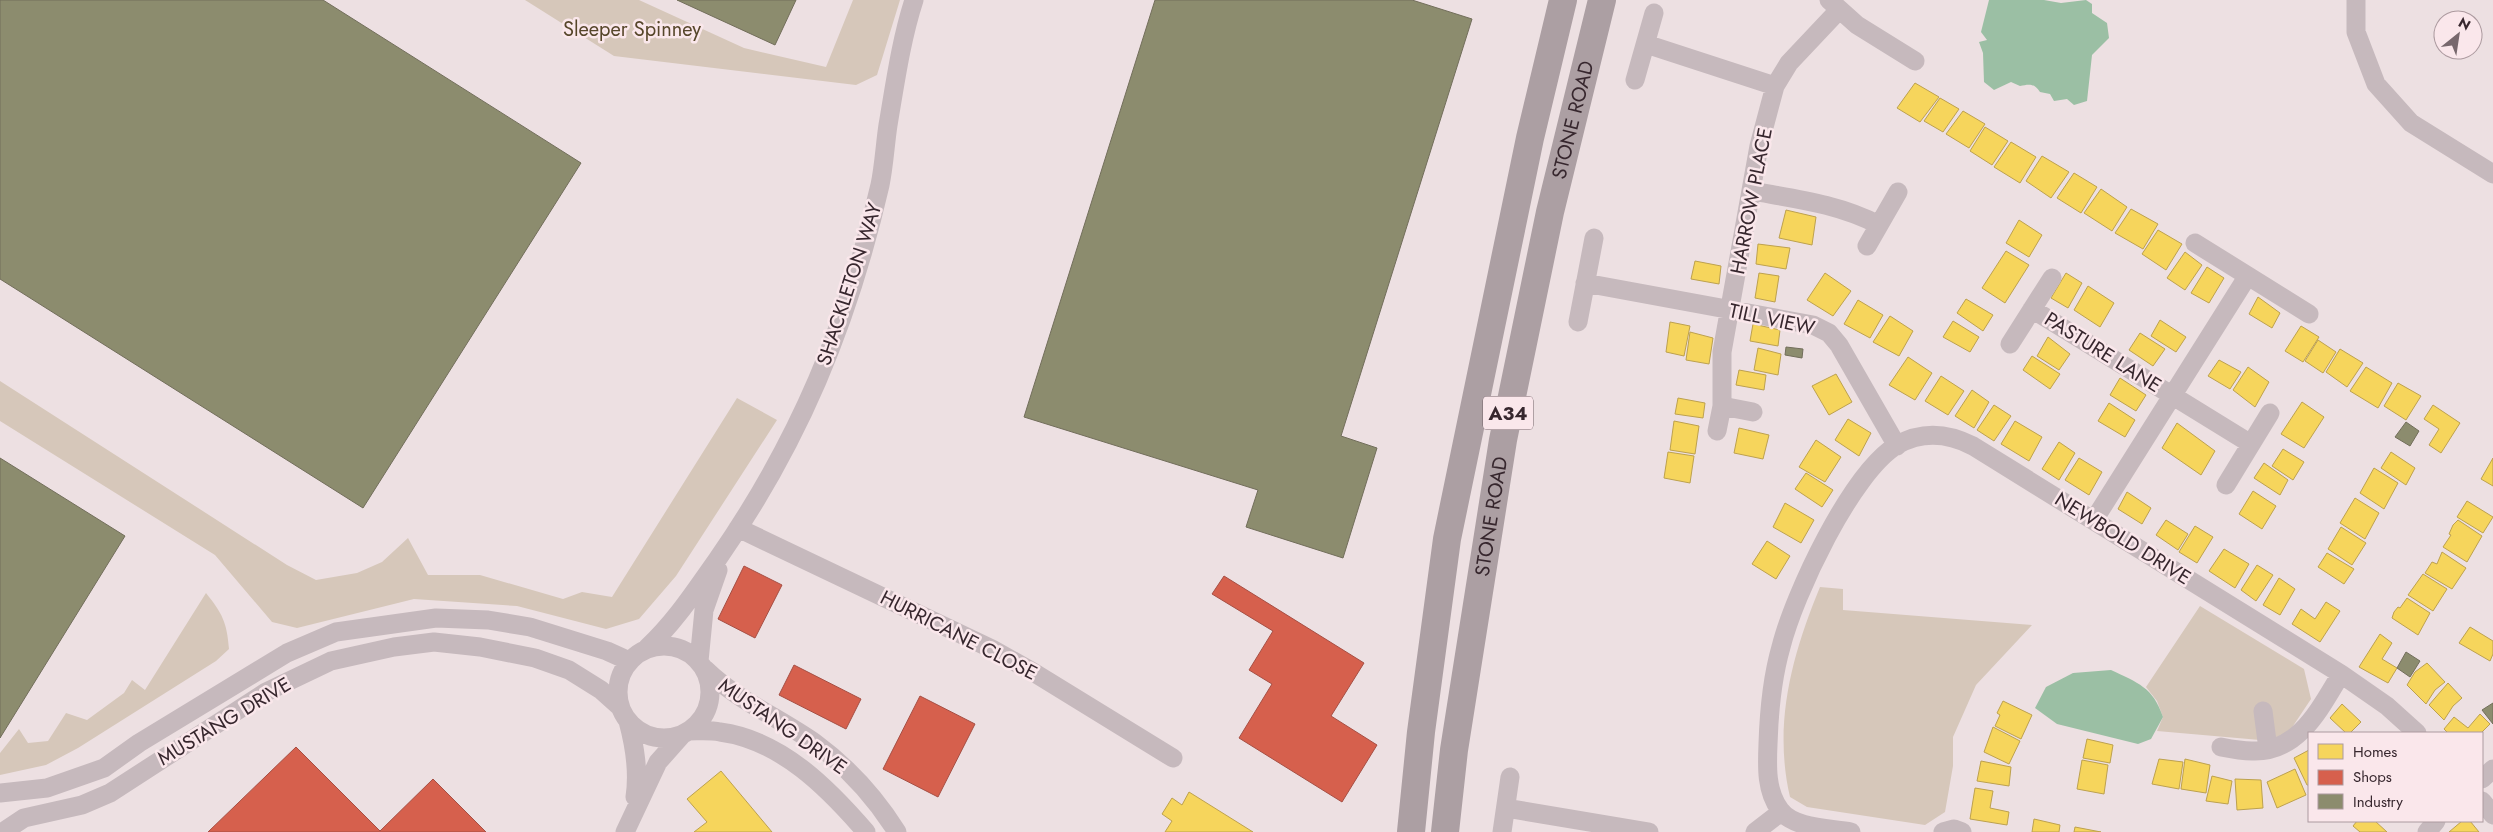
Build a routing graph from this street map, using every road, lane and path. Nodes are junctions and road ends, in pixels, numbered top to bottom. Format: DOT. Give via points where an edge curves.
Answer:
graph roads {
  1 [pos="914,0"];
  2 [pos="1563,0"];
  3 [pos="1602,0"];
  4 [pos="2356,0"];
  5 [pos="1834,5"];
  6 [pos="1654,12"];
  7 [pos="1646,44"];
  8 [pos="1915,61"];
  9 [pos="1635,80"];
  10 [pos="1775,86"];
  11 [pos="2493,174"];
  12 [pos="1752,191"];
  13 [pos="1898,192"];
  14 [pos="1879,225"];
  15 [pos="1594,238"];
  16 [pos="2195,243"];
  17 [pos="1867,246"];
  18 [pos="2247,277"];
  19 [pos="2052,278"];
  20 [pos="1585,283"];
  21 [pos="2032,309"];
  22 [pos="1730,310"];
  23 [pos="2308,314"];
  24 [pos="1578,322"];
  25 [pos="2010,344"];
  26 [pos="2173,395"];
  27 [pos="1722,406"];
  28 [pos="1753,412"];
  29 [pos="2270,413"];
  30 [pos="1717,431"];
  31 [pos="2251,444"];
  32 [pos="1897,446"];
  33 [pos="2226,485"];
  34 [pos="2094,520"];
  35 [pos="738,528"];
  36 [pos="726,547"];
  37 [pos="647,648"];
  38 [pos="630,661"];
  39 [pos="702,664"];
  40 [pos="2341,674"];
  41 [pos="2263,711"];
  42 [pos="624,714"];
  43 [pos="2416,732"];
  44 [pos="685,733"];
  45 [pos="2221,747"];
  46 [pos="2268,749"];
  47 [pos="1172,758"];
  48 [pos="2493,769"];
  49 [pos="1510,776"];
  50 [pos="2483,778"];
  51 [pos="0,793"];
  52 [pos="2483,802"];
  53 [pos="1506,808"];
  54 [pos="1781,812"];
  55 [pos="633,813"];
  56 [pos="2493,815"];
  57 [pos="2435,822"];
  58 [pos="3,832"];
  59 [pos="625,832"];
  60 [pos="866,832"];
  61 [pos="897,832"];
  62 [pos="1411,832"];
  63 [pos="1445,832"];
  64 [pos="1502,832"];
  65 [pos="1649,832"];
  66 [pos="1755,832"];
  67 [pos="1851,832"];
  68 [pos="1943,832"];
  69 [pos="1962,832"];
  70 [pos="2426,832"];
  1 -- 35 [label="street, SHACKLETON WAY" via="888,124 881,182 856,276 827,360 805,410 765,487"];
  2 -- 62 [label="highway, STONE ROAD / A34" via="1530,138 1447,539"];
  3 -- 63 [label="highway, STONE ROAD / A34" via="1550,212 1503,440 1454,750"];
  4 -- 11 [label="street" via="2356,32 2376,84 2411,123"];
  5 -- 8 [label="street, HARROW PLACE" via="1857,25"];
  5 -- 10 [label="street, HARROW PLACE"];
  6 -- 7 [label="street"];
  7 -- 9 [label="street"];
  7 -- 10 [label="street"];
  10 -- 12 [label="street, HARROW PLACE" via="1759,146"];
  12 -- 14 [label="street" via="1854,212"];
  12 -- 22 [label="street, HARROW PLACE"];
  13 -- 14 [label="street"];
  14 -- 17 [label="street"];
  15 -- 20 [label="street"];
  16 -- 18 [label="street"];
  18 -- 23 [label="street"];
  18 -- 26 [label="street, PASTURE LANE"];
  19 -- 21 [label="street, PASTURE LANE"];
  20 -- 22 [label="street, TILL VIEW"];
  20 -- 24 [label="street"];
  21 -- 25 [label="street, PASTURE LANE"];
  21 -- 26 [label="street, PASTURE LANE"];
  22 -- 27 [label="street, HARROW PLACE" via="1722,352"];
  22 -- 32 [label="street, TILL VIEW" via="1813,325 1829,333 1840,345"];
  26 -- 31 [label="street, PASTURE LANE"];
  26 -- 34 [label="street, PASTURE LANE"];
  27 -- 28 [label="street"];
  27 -- 30 [label="street, HARROW PLACE"];
  29 -- 31 [label="street"];
  31 -- 33 [label="street"];
  32 -- 34 [label="street, NEWBOLD DRIVE" via="1918,436 1956,437"];
  32 -- 54 [label="street, NEWBOLD DRIVE" via="1879,460 1850,498 1813,564 1789,619 1775,675 1768,740 1768,776 1772,798"];
  34 -- 40 [label="street, NEWBOLD DRIVE"];
  35 -- 36 [label="street, SHACKLETON WAY"];
  35 -- 47 [label="street, HURRICANE CLOSE" via="975,640"];
  36 -- 37 [label="street, SHACKLETON WAY" via="680,613"];
  36 -- 39 [label="street, SHACKLETON WAY" via="704,610"];
  37 -- 38 [label="street"];
  37 -- 39 [label="street" via="677,647"];
  38 -- 42 [label="street" via="619,682"];
  38 -- 51 [label="street, MUSTANG DRIVE" via="530,627 488,620 436,618 336,632 287,653 139,743 104,768 47,788"];
  39 -- 44 [label="street" via="709,679 710,699 702,719"];
  39 -- 61 [label="street, MUSTANG DRIVE" via="738,697 815,743 848,769 879,802"];
  40 -- 43 [label="street, NEWBOLD DRIVE" via="2387,706"];
  40 -- 46 [label="street" via="2296,738"];
  41 -- 46 [label="street"];
  42 -- 44 [label="street" via="639,731 651,736 670,738"];
  42 -- 55 [label="street" via="636,755 638,779"];
  42 -- 58 [label="street, MUSTANG DRIVE" via="601,690 569,670 535,658 434,642 394,647 331,661 298,676 266,692 110,793 82,805 24,818"];
  44 -- 55 [label="street" via="658,762"];
  44 -- 60 [label="street, MUSTANG DRIVE" via="718,731 743,736 770,749 804,769"];
  45 -- 46 [label="street" via="2253,751"];
  48 -- 50 [label="street"];
  49 -- 53 [label="street"];
  52 -- 56 [label="street"];
  53 -- 64 [label="street"];
  53 -- 65 [label="street"];
  54 -- 66 [label="street"];
  54 -- 67 [label="street" via="1805,824"];
  55 -- 59 [label="street"];
  57 -- 70 [label="street"];
  68 -- 69 [label="street" via="1954,829"];
}
